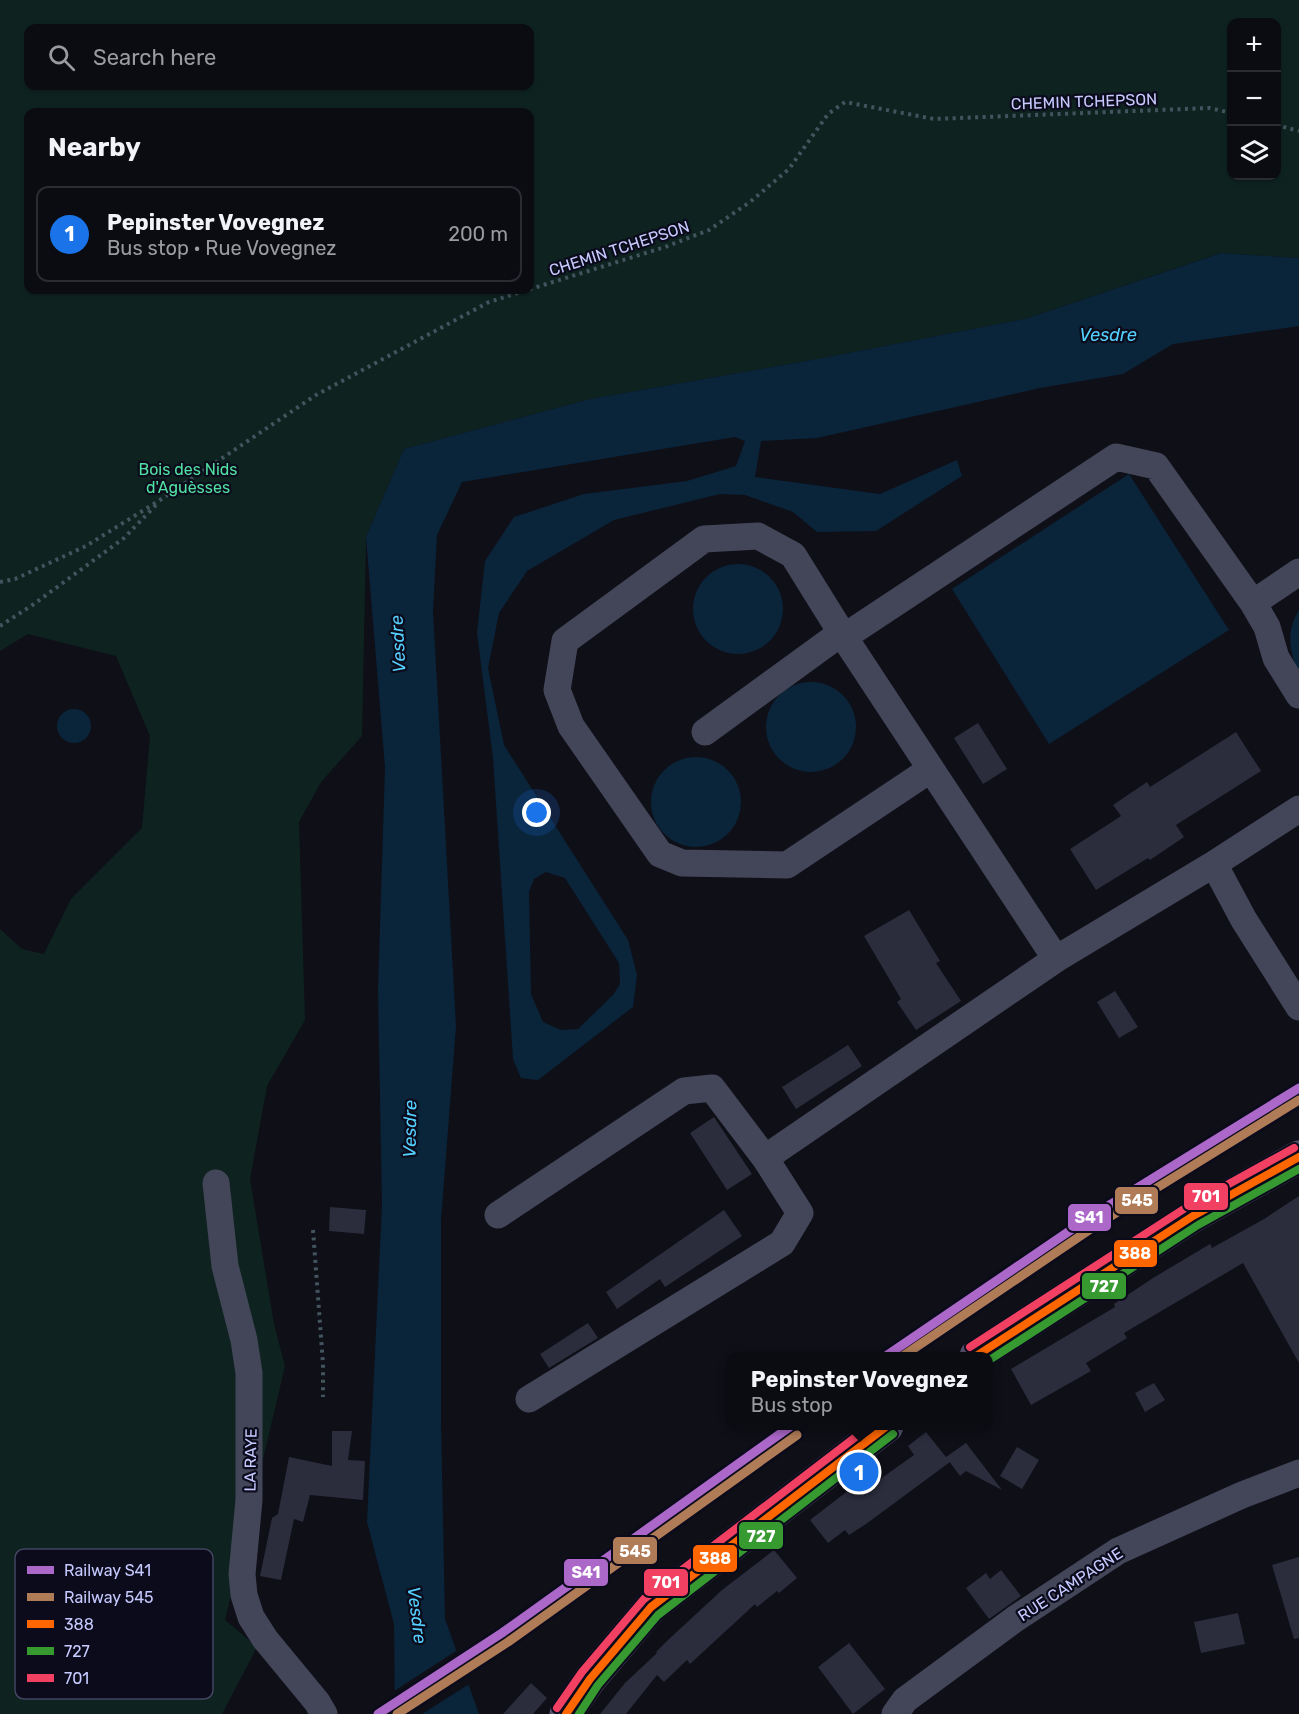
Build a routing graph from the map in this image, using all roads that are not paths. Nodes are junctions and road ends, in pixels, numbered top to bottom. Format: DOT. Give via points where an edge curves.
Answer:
graph roads {
  1 [pos="1299,572"];
  2 [pos="1253,603"];
  3 [pos="843,635"];
  4 [pos="1299,695"];
  5 [pos="705,732"];
  6 [pos="931,769"];
  7 [pos="1299,809"];
  8 [pos="1214,864"];
  9 [pos="1056,959"];
  10 [pos="1299,1007"];
  11 [pos="1299,1157"];
  12 [pos="765,1158"];
  13 [pos="216,1183"];
  14 [pos="498,1215"];
  15 [pos="982,1352"];
  16 [pos="529,1399"];
  17 [pos="881,1430"];
  18 [pos="1299,1473"];
  19 [pos="324,1714"];
  20 [pos="566,1714"];
  21 [pos="895,1714"];
  1 -- 2 [label="street"];
  2 -- 3 [label="street" via="1156,466 1116,457"];
  2 -- 4 [label="street" via="1267,627 1276,658"];
  3 -- 5 [label="street"];
  3 -- 6 [label="street"];
  3 -- 6 [label="street" via="793,555 758,536 704,539 565,641 557,690 572,726 660,854 682,863 787,865"];
  6 -- 9 [label="street"];
  7 -- 8 [label="street"];
  8 -- 9 [label="street"];
  8 -- 10 [label="street"];
  9 -- 12 [label="street"];
  11 -- 15 [label="main road" via="1193,1216"];
  12 -- 14 [label="street" via="712,1088 684,1091"];
  12 -- 16 [label="street" via="800,1213 782,1243"];
  13 -- 19 [label="street, LA RAYE" via="225,1266 249,1373 244,1595 251,1617 265,1639"];
  17 -- 20 [label="main road" via="651,1607"];
  18 -- 21 [label="street, RUE CAMPAGNE" via="1118,1551 1015,1619 905,1700"];
}
